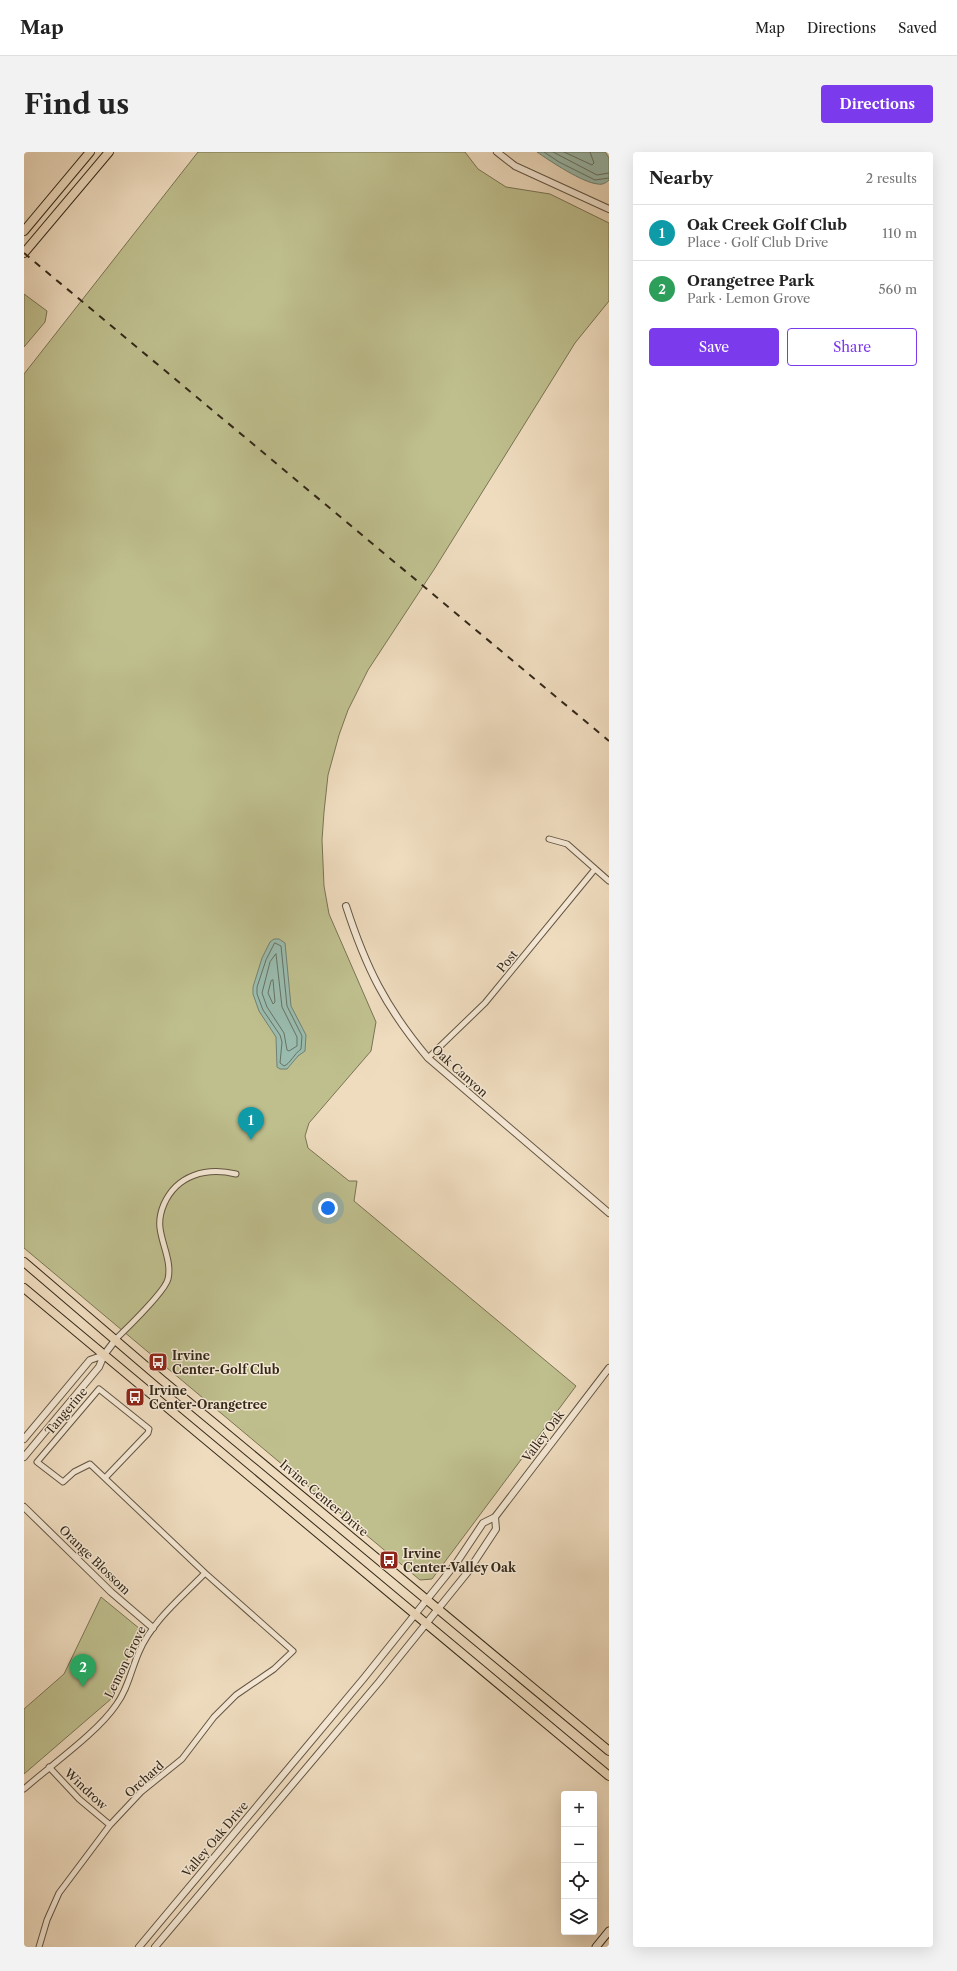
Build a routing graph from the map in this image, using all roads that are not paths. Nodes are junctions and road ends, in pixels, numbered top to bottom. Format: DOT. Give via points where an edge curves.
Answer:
graph roads {
  1 [pos="90,152"];
  2 [pos="109,152"];
  3 [pos="497,152"];
  4 [pos="609,209"];
  5 [pos="24,231"];
  6 [pos="24,253"];
  7 [pos="549,839"];
  8 [pos="595,869"];
  9 [pos="609,881"];
  10 [pos="346,906"];
  11 [pos="428,1058"];
  12 [pos="236,1174"];
  13 [pos="609,1213"];
  14 [pos="24,1262"];
  15 [pos="24,1288"];
  16 [pos="116,1339"];
  17 [pos="104,1355"];
  18 [pos="609,1368"];
  19 [pos="24,1438"];
  20 [pos="24,1457"];
  21 [pos="105,1478"];
  22 [pos="24,1507"];
  23 [pos="495,1517"];
  24 [pos="205,1573"];
  25 [pos="426,1599"];
  26 [pos="438,1608"];
  27 [pos="414,1615"];
  28 [pos="425,1624"];
  29 [pos="153,1628"];
  30 [pos="293,1651"];
  31 [pos="308,1744"];
  32 [pos="609,1751"];
  33 [pos="318,1752"];
  34 [pos="49,1767"];
  35 [pos="609,1776"];
  36 [pos="24,1789"];
  37 [pos="110,1825"];
  38 [pos="213,1858"];
  39 [pos="222,1866"];
  40 [pos="609,1931"];
  41 [pos="39,1947"];
  42 [pos="139,1947"];
  43 [pos="155,1947"];
  44 [pos="596,1947"];
  1 -- 5 [label="main road"];
  2 -- 6 [label="main road"];
  3 -- 4 [label="street" via="515,166"];
  7 -- 8 [label="street" via="567,844"];
  8 -- 9 [label="street"];
  8 -- 11 [label="street, Post" via="486,1003"];
  10 -- 11 [label="street, Oak Canyon" via="357,940 386,1003 404,1030"];
  11 -- 13 [label="street, Oak Canyon"];
  12 -- 16 [label="street" via="222,1171 204,1173 180,1182 168,1195 161,1212 160,1227 166,1249 168,1280 161,1291"];
  14 -- 16 [label="main road, Irvine Center Drive"];
  15 -- 17 [label="main road"];
  16 -- 17 [label="street"];
  16 -- 25 [label="main road, Irvine Center Drive"];
  17 -- 19 [label="street" via="90,1360"];
  17 -- 20 [label="street" via="99,1367"];
  17 -- 27 [label="main road"];
  18 -- 23 [label="street, Valley Oak"];
  21 -- 21 [label="street, Tangerine" via="90,1464 74,1472 63,1482 37,1462 99,1389 148,1429 148,1433"];
  21 -- 24 [label="street, Tangerine"];
  22 -- 29 [label="street, Orange Blossom" via="111,1592"];
  23 -- 25 [label="street, Valley Oak" via="483,1523 457,1562"];
  23 -- 26 [label="street, Valley Oak" via="496,1529"];
  24 -- 29 [label="street, Lemon Grove"];
  24 -- 30 [label="street, Tangerine"];
  25 -- 26 [label="main road, Irvine Center Drive"];
  25 -- 27 [label="street, Valley Oak Drive"];
  26 -- 28 [label="street, Valley Oak Drive"];
  26 -- 32 [label="main road, Irvine Center Drive"];
  27 -- 28 [label="main road"];
  27 -- 31 [label="street, Valley Oak Drive"];
  28 -- 33 [label="street, Valley Oak Drive"];
  28 -- 35 [label="main road"];
  29 -- 34 [label="street, Lemon Grove" via="139,1652 116,1705 93,1730"];
  30 -- 37 [label="street, Orchard" via="274,1669 236,1695 214,1717 182,1759 141,1792"];
  31 -- 33 [label="street"];
  31 -- 38 [label="street, Valley Oak Drive"];
  33 -- 39 [label="street, Valley Oak Drive"];
  34 -- 36 [label="street, Lemon Grove"];
  34 -- 37 [label="street, Windrow" via="79,1799"];
  37 -- 41 [label="street, Orchard" via="59,1893"];
  38 -- 39 [label="street"];
  38 -- 42 [label="street, Valley Oak Drive"];
  39 -- 43 [label="street, Valley Oak Drive"];
  40 -- 44 [label="main road"];
}
